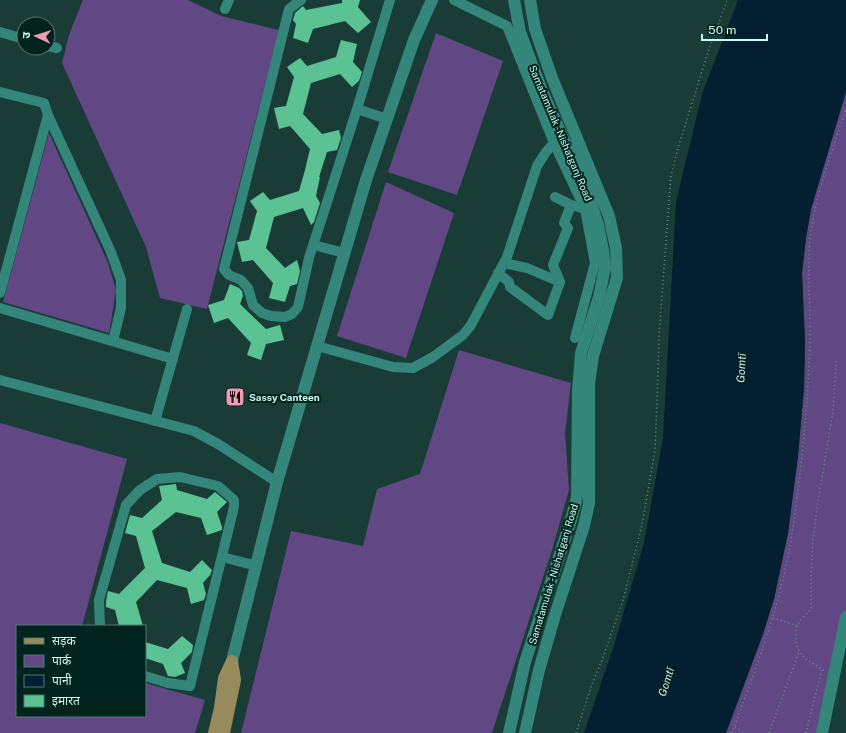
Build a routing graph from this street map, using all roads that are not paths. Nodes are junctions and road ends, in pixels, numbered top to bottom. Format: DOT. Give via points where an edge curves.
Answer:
graph roads {
  1 [pos="301,0"];
  2 [pos="390,0"];
  3 [pos="432,0"];
  4 [pos="454,0"];
  5 [pos="514,0"];
  6 [pos="530,0"];
  7 [pos="0,32"];
  8 [pos="16,37"];
  9 [pos="0,92"];
  10 [pos="357,109"];
  11 [pos="48,115"];
  12 [pos="387,119"];
  13 [pos="554,143"];
  14 [pos="555,197"];
  15 [pos="571,205"];
  16 [pos="585,209"];
  17 [pos="314,245"];
  18 [pos="344,254"];
  19 [pos="504,263"];
  20 [pos="498,274"];
  21 [pos="560,282"];
  22 [pos="0,293"];
  23 [pos="0,308"];
  24 [pos="187,309"];
  25 [pos="576,338"];
  26 [pos="113,341"];
  27 [pos="317,346"];
  28 [pos="172,359"];
  29 [pos="0,380"];
  30 [pos="155,421"];
  31 [pos="277,482"];
  32 [pos="222,557"];
  33 [pos="257,566"];
  34 [pos="846,617"];
  35 [pos="100,625"];
  36 [pos="232,661"];
  37 [pos="146,676"];
  38 [pos="214,733"];
  39 [pos="224,733"];
  40 [pos="509,733"];
  41 [pos="525,733"];
  42 [pos="822,733"];
  1 -- 17 [label="street" via="290,9 224,269 248,288 253,305 262,313 285,317 298,307"];
  2 -- 10 [label="street"];
  3 -- 12 [label="street" via="414,40"];
  4 -- 13 [label="street" via="507,26"];
  5 -- 40 [label="street, Samatamulak - Nishatganj Road" via="520,32 542,91 586,188 598,225 605,268 599,297 581,353 577,497 525,662"];
  6 -- 41 [label="street, Samatamulak - Nishatganj Road" via="535,29 552,78 608,216 616,248 617,278 593,356 590,384 589,503 539,670"];
  7 -- 8 [label="street"];
  9 -- 11 [label="street" via="44,103"];
  10 -- 12 [label="street"];
  10 -- 17 [label="street"];
  11 -- 22 [label="street"];
  11 -- 26 [label="street" via="111,252 121,280 121,308"];
  12 -- 18 [label="street"];
  13 -- 16 [label="street"];
  13 -- 19 [label="street" via="537,166"];
  14 -- 15 [label="street"];
  15 -- 16 [label="street"];
  15 -- 21 [label="street" via="564,223 568,228 553,265"];
  16 -- 25 [label="street" via="595,263"];
  17 -- 18 [label="street"];
  18 -- 27 [label="street"];
  19 -- 20 [label="street"];
  19 -- 21 [label="street" via="527,268"];
  20 -- 21 [label="street" via="509,282 510,287 548,315"];
  20 -- 27 [label="street" via="463,335 413,368 393,367"];
  23 -- 26 [label="street"];
  24 -- 28 [label="street"];
  26 -- 28 [label="street"];
  27 -- 31 [label="street"];
  28 -- 30 [label="street"];
  29 -- 30 [label="street"];
  30 -- 31 [label="street" via="194,431"];
  31 -- 33 [label="street"];
  32 -- 33 [label="street"];
  32 -- 35 [label="street" via="234,500 218,486 180,477 157,479 140,490 126,505 99,600"];
  32 -- 37 [label="street" via="190,686"];
  33 -- 36 [label="street"];
  34 -- 42 [label="street"];
  36 -- 38 [label="main road" via="224,678"];
  36 -- 39 [label="main road" via="235,680"];
}
